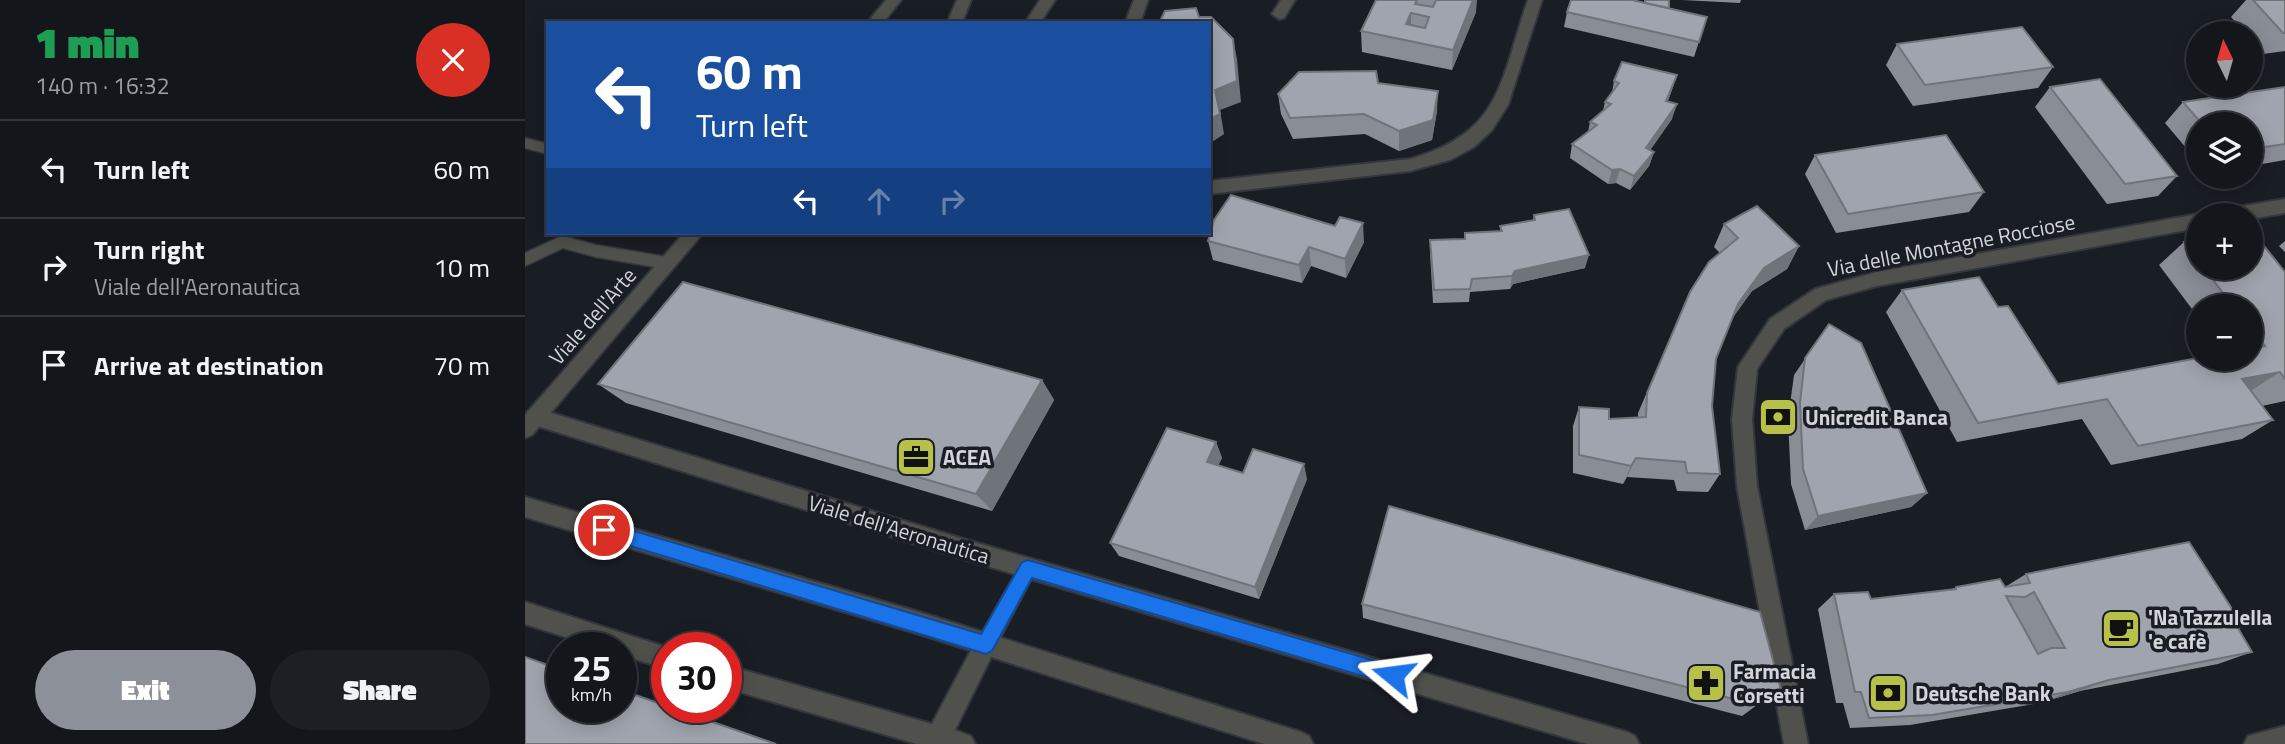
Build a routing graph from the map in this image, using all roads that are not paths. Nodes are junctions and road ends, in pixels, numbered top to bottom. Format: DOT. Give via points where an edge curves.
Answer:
graph roads {
  1 [pos="894,0"];
  2 [pos="964,0"];
  3 [pos="1048,0"];
  4 [pos="1141,0"];
  5 [pos="1288,0"];
  6 [pos="1533,0"];
  7 [pos="1279,14"];
  8 [pos="876,21"];
  9 [pos="955,21"];
  10 [pos="1033,21"];
  11 [pos="1133,21"];
  12 [pos="525,144"];
  13 [pos="546,149"];
  14 [pos="1211,187"];
  15 [pos="2285,206"];
  16 [pos="2263,210"];
  17 [pos="2186,223"];
  18 [pos="692,235"];
  19 [pos="565,237"];
  20 [pos="525,260"];
  21 [pos="667,263"];
  22 [pos="530,423"];
  23 [pos="525,507"];
  24 [pos="1028,568"];
  25 [pos="525,613"];
  26 [pos="986,645"];
  27 [pos="651,653"];
  28 [pos="742,681"];
  29 [pos="2285,738"];
  30 [pos="937,740"];
  31 [pos="963,744"];
  32 [pos="1301,744"];
  33 [pos="1627,744"];
  34 [pos="1796,744"];
  35 [pos="2256,744"];
  1 -- 8 [label="street"];
  2 -- 9 [label="street"];
  3 -- 10 [label="street"];
  4 -- 11 [label="street"];
  5 -- 7 [label="street"];
  6 -- 14 [label="street" via="1500,109 1469,143 1439,158 1410,165"];
  12 -- 13 [label="lane"];
  15 -- 16 [label="street"];
  17 -- 34 [label="street, Via delle Montagne Rocciose" via="1877,279 1821,294 1777,324 1748,367 1742,419 1747,485"];
  18 -- 21 [label="street, Viale dell'Arte"];
  19 -- 20 [label="lane"];
  19 -- 21 [label="lane" via="596,251"];
  21 -- 22 [label="street, Viale dell'Arte"];
  22 -- 24 [label="street, Viale dell'Aeronautica"];
  23 -- 26 [label="street"];
  24 -- 26 [label="lane"];
  24 -- 33 [label="street, Viale dell'Aeronautica"];
  25 -- 27 [label="street"];
  26 -- 30 [label="street"];
  26 -- 32 [label="street"];
  28 -- 30 [label="street"];
  29 -- 35 [label="street"];
  30 -- 31 [label="street"];
}
